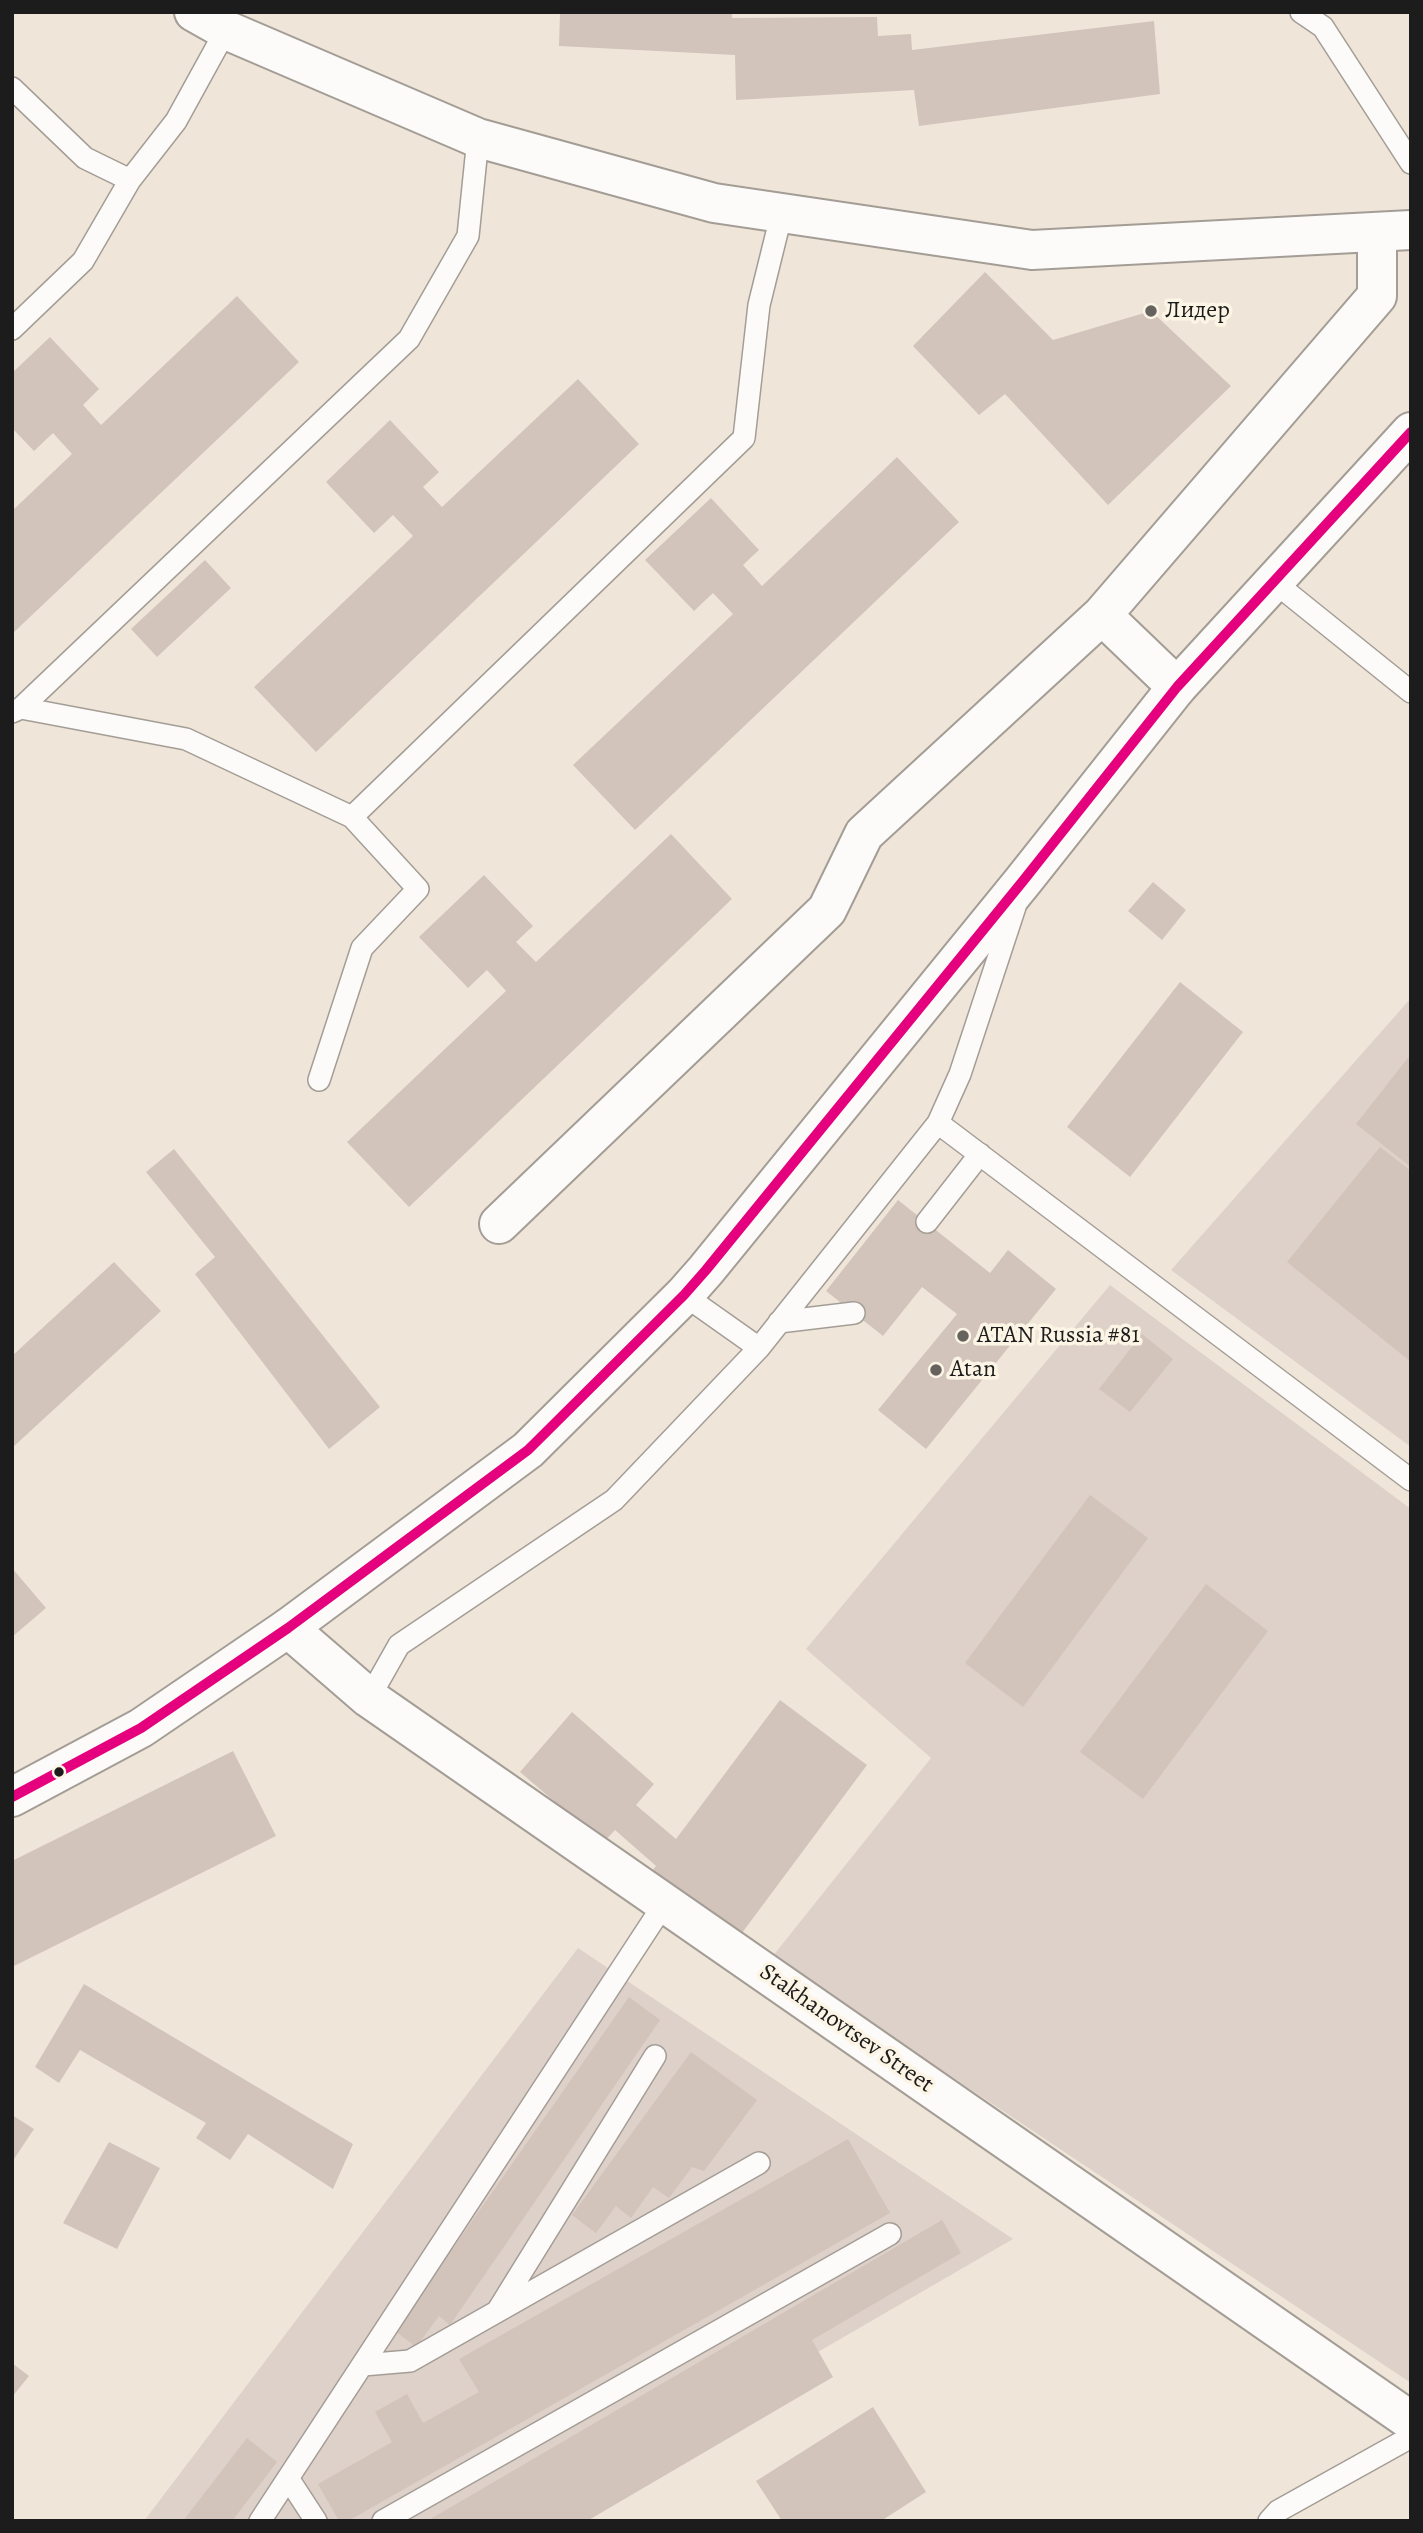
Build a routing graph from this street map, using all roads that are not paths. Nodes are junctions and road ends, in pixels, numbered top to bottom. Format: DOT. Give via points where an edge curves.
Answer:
graph roads {
  1 [pos="1301,12"];
  2 [pos="210,21"];
  3 [pos="15,97"];
  4 [pos="478,138"];
  5 [pos="1411,163"];
  6 [pos="131,180"];
  7 [pos="782,212"];
  8 [pos="1394,231"];
  9 [pos="12,329"];
  10 [pos="1411,432"];
  11 [pos="1273,581"];
  12 [pos="1102,615"];
  13 [pos="1177,687"];
  14 [pos="1411,692"];
  15 [pos="16,710"];
  16 [pos="352,817"];
  17 [pos="1023,881"];
  18 [pos="319,1080"];
  19 [pos="938,1123"];
  20 [pos="980,1154"];
  21 [pos="927,1222"];
  22 [pos="499,1224"];
  23 [pos="684,1294"];
  24 [pos="855,1313"];
  25 [pos="779,1322"];
  26 [pos="759,1348"];
  27 [pos="1411,1480"];
  28 [pos="288,1628"];
  29 [pos="369,1698"];
  30 [pos="12,1797"];
  31 [pos="664,1904"];
  32 [pos="655,2056"];
  33 [pos="759,2163"];
  34 [pos="890,2234"];
  35 [pos="497,2312"];
  36 [pos="363,2365"];
  37 [pos="1411,2421"];
  38 [pos="1411,2437"];
  39 [pos="288,2478"];
  40 [pos="260,2521"];
  41 [pos="316,2521"];
  42 [pos="383,2521"];
  43 [pos="1269,2521"];
  1 -- 5 [label="lane" via="1323,27"];
  2 -- 4 [label="main road"];
  2 -- 6 [label="lane" via="176,121"];
  3 -- 6 [label="lane" via="85,158"];
  4 -- 7 [label="main road" via="714,203"];
  4 -- 15 [label="lane" via="468,236 409,339"];
  6 -- 9 [label="lane" via="83,261"];
  7 -- 8 [label="main road" via="1032,250"];
  7 -- 16 [label="lane" via="759,305 744,438"];
  8 -- 12 [label="main road" via="1377,296"];
  10 -- 11 [label="main road"];
  11 -- 13 [label="main road"];
  11 -- 14 [label="lane"];
  12 -- 13 [label="main road"];
  12 -- 22 [label="main road" via="864,834 827,910"];
  13 -- 17 [label="main road"];
  15 -- 16 [label="lane" via="186,739"];
  16 -- 18 [label="lane" via="418,889 362,948"];
  17 -- 19 [label="lane" via="960,1074"];
  17 -- 23 [label="main road"];
  19 -- 20 [label="lane"];
  19 -- 25 [label="lane"];
  20 -- 21 [label="lane"];
  20 -- 27 [label="lane"];
  23 -- 26 [label="lane"];
  23 -- 28 [label="main road" via="528,1450"];
  24 -- 25 [label="lane"];
  25 -- 26 [label="lane"];
  26 -- 29 [label="lane" via="614,1500 399,1646"];
  28 -- 29 [label="main road, Stakhanovtsev Street"];
  28 -- 30 [label="main road" via="141,1728"];
  29 -- 31 [label="main road, Stakhanovtsev Street"];
  31 -- 36 [label="lane"];
  31 -- 37 [label="main road, Stakhanovtsev Street"];
  32 -- 35 [label="lane"];
  33 -- 35 [label="lane"];
  34 -- 42 [label="lane"];
  35 -- 36 [label="lane" via="410,2361"];
  36 -- 39 [label="lane"];
  38 -- 43 [label="lane" via="1278,2511"];
  39 -- 40 [label="lane"];
  39 -- 41 [label="lane"];
}
